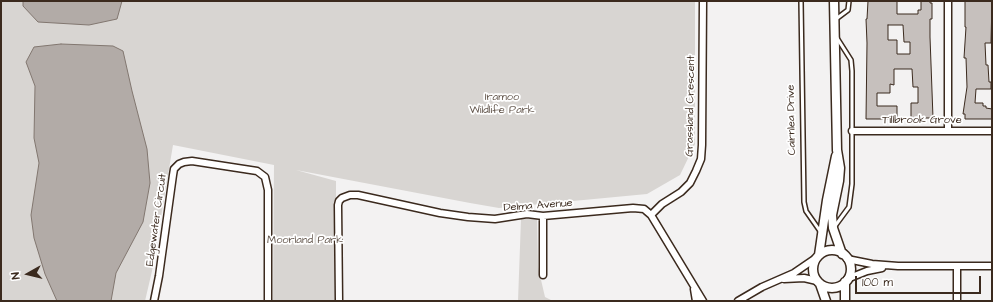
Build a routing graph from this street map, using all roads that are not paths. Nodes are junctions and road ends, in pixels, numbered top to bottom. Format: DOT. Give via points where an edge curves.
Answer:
graph roads {
  1 [pos="703,1"];
  2 [pos="801,1"];
  3 [pos="834,1"];
  4 [pos="849,1"];
  5 [pos="948,1"];
  6 [pos="835,20"];
  7 [pos="835,35"];
  8 [pos="852,131"];
  9 [pos="948,131"];
  10 [pos="992,131"];
  11 [pos="837,150"];
  12 [pos="651,215"];
  13 [pos="543,216"];
  14 [pos="833,228"];
  15 [pos="823,234"];
  16 [pos="844,256"];
  17 [pos="818,257"];
  18 [pos="898,266"];
  19 [pos="957,266"];
  20 [pos="992,266"];
  21 [pos="543,274"];
  22 [pos="778,280"];
  23 [pos="846,281"];
  24 [pos="819,283"];
  25 [pos="693,286"];
  26 [pos="154,301"];
  27 [pos="268,301"];
  28 [pos="339,301"];
  29 [pos="696,301"];
  30 [pos="703,301"];
  31 [pos="738,301"];
  32 [pos="826,301"];
  33 [pos="845,301"];
  34 [pos="957,301"];
  1 -- 12 [label="street, Grassland Crescent" via="701,159 690,183"];
  2 -- 15 [label="lane, Cairnlea Drive" via="804,202 806,211"];
  3 -- 6 [label="street"];
  4 -- 6 [label="lane" via="848,10"];
  5 -- 9 [label="street"];
  6 -- 7 [label="street"];
  7 -- 8 [label="lane" via="851,60"];
  7 -- 11 [label="street"];
  8 -- 9 [label="street, Tillbrook Grove"];
  8 -- 14 [label="lane" via="852,198 850,207"];
  9 -- 10 [label="street, Tillbrook Grove"];
  11 -- 14 [label="street" via="840,168 832,215"];
  11 -- 15 [label="street"];
  12 -- 13 [label="street, Delma Avenue" via="640,208"];
  12 -- 25 [label="street"];
  13 -- 21 [label="street"];
  13 -- 28 [label="street, Delma Avenue" via="527,214 495,219 468,217 358,195 344,197 338,204"];
  14 -- 16 [label="street"];
  15 -- 17 [label="street"];
  16 -- 17 [label="street" via="830,250"];
  16 -- 18 [label="street" via="872,264"];
  16 -- 23 [label="street" via="850,269"];
  17 -- 22 [label="street"];
  17 -- 24 [label="street" via="813,270"];
  18 -- 19 [label="street"];
  18 -- 23 [label="street" via="875,269"];
  19 -- 20 [label="street"];
  19 -- 34 [label="street"];
  22 -- 24 [label="street" via="804,278"];
  22 -- 31 [label="street" via="762,286"];
  23 -- 24 [label="street" via="841,286 831,288"];
  23 -- 33 [label="street"];
  24 -- 32 [label="street"];
  25 -- 29 [label="street"];
  25 -- 30 [label="street"];
  26 -- 27 [label="street, Edgewater Circuit" via="174,170 179,164 192,161 257,171 265,178 268,190"];
}
